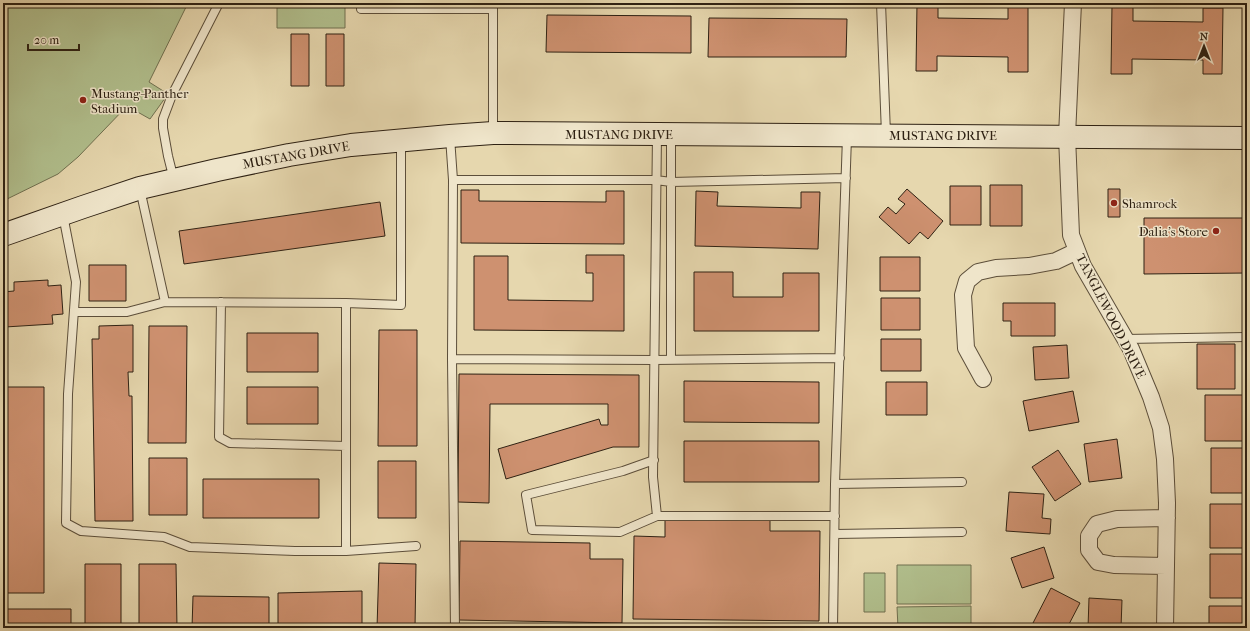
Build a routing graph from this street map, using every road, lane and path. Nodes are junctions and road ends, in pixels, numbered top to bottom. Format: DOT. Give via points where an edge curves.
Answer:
graph roads {
  1 [pos="219,3"];
  2 [pos="361,3"];
  3 [pos="881,3"];
  4 [pos="1073,3"];
  5 [pos="493,6"];
  6 [pos="493,133"];
  7 [pos="664,134"];
  8 [pos="847,135"];
  9 [pos="886,135"];
  10 [pos="450,136"];
  11 [pos="1067,136"];
  12 [pos="1247,138"];
  13 [pos="401,140"];
  14 [pos="846,178"];
  15 [pos="174,180"];
  16 [pos="453,180"];
  17 [pos="656,180"];
  18 [pos="671,182"];
  19 [pos="140,188"];
  20 [pos="63,214"];
  21 [pos="3,235"];
  22 [pos="1077,251"];
  23 [pos="165,302"];
  24 [pos="221,302"];
  25 [pos="346,303"];
  26 [pos="74,312"];
  27 [pos="1247,337"];
  28 [pos="1125,339"];
  29 [pos="840,358"];
  30 [pos="452,359"];
  31 [pos="671,359"];
  32 [pos="655,360"];
  33 [pos="983,379"];
  34 [pos="346,446"];
  35 [pos="654,460"];
  36 [pos="962,482"];
  37 [pos="836,484"];
  38 [pos="657,516"];
  39 [pos="834,516"];
  40 [pos="1167,518"];
  41 [pos="962,532"];
  42 [pos="836,534"];
  43 [pos="416,546"];
  44 [pos="346,551"];
  45 [pos="1166,566"];
  46 [pos="455,628"];
  47 [pos="833,628"];
  48 [pos="1165,628"];
  1 -- 15 [label="lane" via="163,118"];
  2 -- 5 [label="lane" via="360,10"];
  3 -- 9 [label="lane"];
  4 -- 11 [label="street, TANGLEWOOD DRIVE"];
  5 -- 6 [label="lane"];
  6 -- 7 [label="main road, MUSTANG DRIVE"];
  6 -- 10 [label="main road, MUSTANG DRIVE"];
  7 -- 8 [label="main road, MUSTANG DRIVE"];
  7 -- 17 [label="lane"];
  7 -- 18 [label="lane"];
  8 -- 9 [label="main road, MUSTANG DRIVE"];
  8 -- 14 [label="lane"];
  9 -- 11 [label="main road, MUSTANG DRIVE"];
  10 -- 13 [label="main road, MUSTANG DRIVE"];
  10 -- 16 [label="lane"];
  11 -- 12 [label="main road, MUSTANG DRIVE"];
  11 -- 22 [label="street, TANGLEWOOD DRIVE" via="1071,235"];
  13 -- 15 [label="main road, MUSTANG DRIVE" via="351,145"];
  13 -- 25 [label="lane" via="401,304"];
  14 -- 18 [label="lane"];
  14 -- 29 [label="lane"];
  15 -- 19 [label="main road, MUSTANG DRIVE"];
  16 -- 17 [label="lane"];
  16 -- 30 [label="lane"];
  17 -- 18 [label="lane"];
  17 -- 32 [label="lane"];
  18 -- 31 [label="lane"];
  19 -- 20 [label="main road, MUSTANG DRIVE"];
  19 -- 23 [label="lane"];
  20 -- 21 [label="main road, MUSTANG DRIVE"];
  20 -- 26 [label="lane" via="76,282"];
  22 -- 28 [label="street, TANGLEWOOD DRIVE"];
  22 -- 33 [label="street" via="1056,261 978,272 967,281 963,295 966,348"];
  23 -- 24 [label="lane"];
  23 -- 26 [label="lane" via="126,312"];
  24 -- 25 [label="lane"];
  24 -- 34 [label="lane" via="220,437 230,442"];
  25 -- 34 [label="lane"];
  26 -- 44 [label="lane" via="68,394 66,523 81,531 164,537 190,547"];
  27 -- 28 [label="lane"];
  28 -- 40 [label="street, TANGLEWOOD DRIVE" via="1151,397 1161,428 1166,459"];
  29 -- 31 [label="lane"];
  29 -- 37 [label="lane"];
  30 -- 32 [label="lane"];
  30 -- 46 [label="lane"];
  31 -- 32 [label="lane"];
  32 -- 35 [label="lane"];
  34 -- 44 [label="lane"];
  35 -- 38 [label="lane"];
  35 -- 38 [label="lane" via="622,472 526,495 532,530 620,532"];
  36 -- 37 [label="lane"];
  37 -- 39 [label="lane"];
  38 -- 39 [label="lane"];
  39 -- 42 [label="lane"];
  40 -- 45 [label="street, TANGLEWOOD DRIVE"];
  40 -- 45 [label="street" via="1117,519 1098,524 1089,536 1089,550 1098,562 1114,566"];
  41 -- 42 [label="lane"];
  42 -- 47 [label="lane"];
  43 -- 44 [label="lane"];
  45 -- 48 [label="street, TANGLEWOOD DRIVE"];
}
